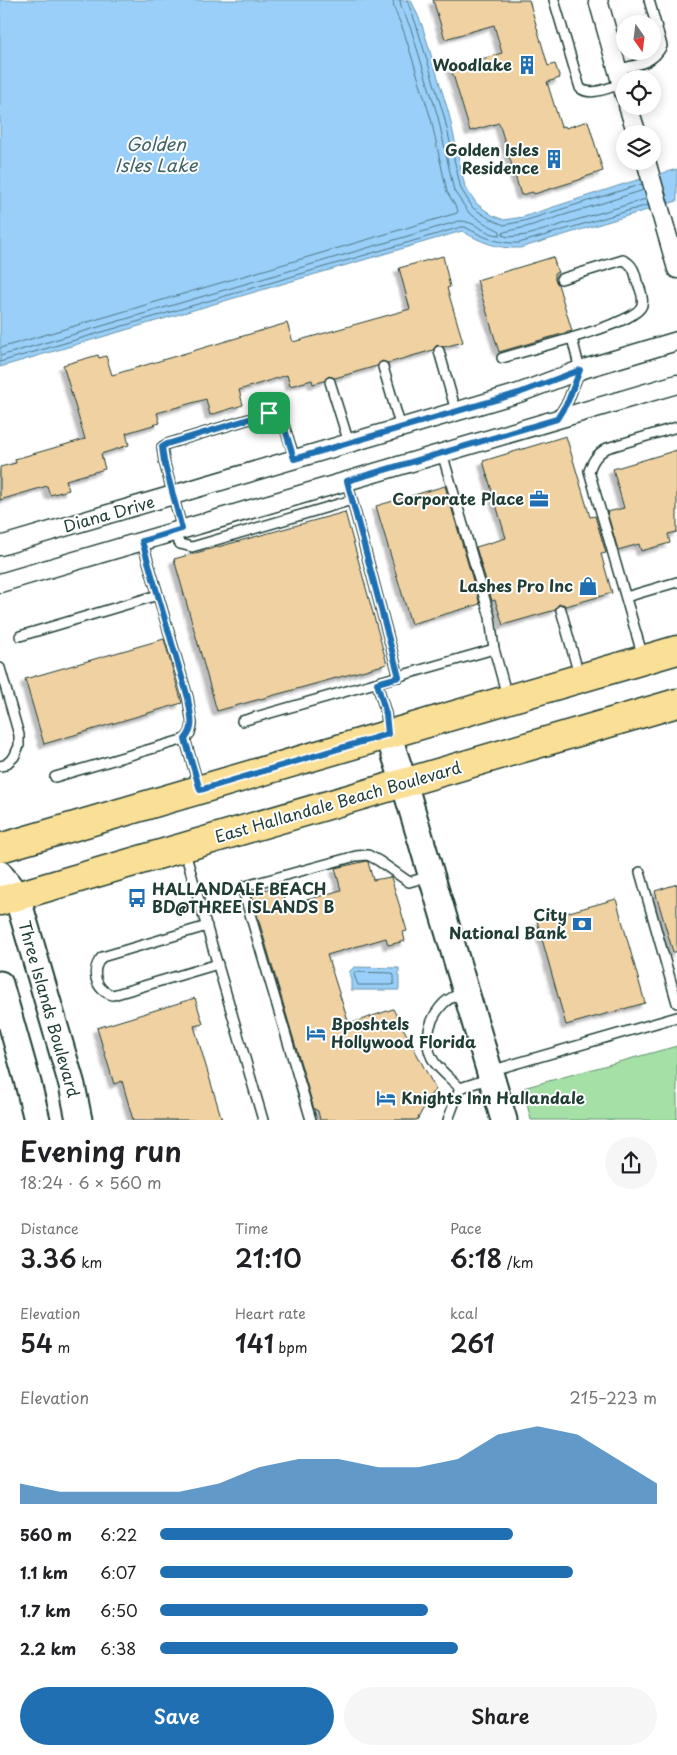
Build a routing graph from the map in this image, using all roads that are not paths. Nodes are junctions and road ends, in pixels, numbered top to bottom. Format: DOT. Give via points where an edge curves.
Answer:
graph roads {
  1 [pos="554,0"];
  2 [pos="598,0"];
  3 [pos="648,0"];
  4 [pos="617,70"];
  5 [pos="637,70"];
  6 [pos="616,85"];
  7 [pos="649,170"];
  8 [pos="677,269"];
  9 [pos="561,279"];
  10 [pos="572,338"];
  11 [pos="677,341"];
  12 [pos="439,350"];
  13 [pos="502,358"];
  14 [pos="383,367"];
  15 [pos="580,370"];
  16 [pos="330,382"];
  17 [pos="677,384"];
  18 [pos="456,411"];
  19 [pos="557,419"];
  20 [pos="677,427"];
  21 [pos="401,428"];
  22 [pos="349,443"];
  23 [pos="442,453"];
  24 [pos="294,459"];
  25 [pos="347,481"];
  26 [pos="174,495"];
  27 [pos="352,500"];
  28 [pos="177,530"];
  29 [pos="142,541"];
  30 [pos="0,546"];
  31 [pos="677,582"];
  32 [pos="0,583"];
  33 [pos="158,595"];
  34 [pos="626,597"];
  35 [pos="561,610"];
  36 [pos="20,636"];
  37 [pos="494,649"];
  38 [pos="677,650"];
  39 [pos="644,660"];
  40 [pos="0,668"];
  41 [pos="399,677"];
  42 [pos="580,678"];
  43 [pos="377,683"];
  44 [pos="508,699"];
  45 [pos="677,703"];
  46 [pos="242,721"];
  47 [pos="388,734"];
  48 [pos="185,739"];
  49 [pos="0,766"];
  50 [pos="55,777"];
  51 [pos="404,783"];
  52 [pos="200,790"];
  53 [pos="0,848"];
  54 [pos="184,848"];
  55 [pos="640,872"];
  56 [pos="0,874"];
  57 [pos="431,876"];
  58 [pos="8,899"];
  59 [pos="207,926"];
  60 [pos="218,964"];
  61 [pos="0,984"];
  62 [pos="465,991"];
  63 [pos="677,1003"];
  64 [pos="677,1017"];
  65 [pos="491,1075"];
  66 [pos="460,1088"];
  67 [pos="37,1120"];
  68 [pos="79,1120"];
  69 [pos="263,1120"];
  70 [pos="311,1120"];
  71 [pos="448,1120"];
  72 [pos="504,1120"];
  1 -- 6 [label="lane" via="580,88 590,93"];
  2 -- 4 [label="street"];
  3 -- 5 [label="lane" via="662,46 657,56"];
  7 -- 8 [label="street"];
  9 -- 10 [label="lane" via="623,260 633,268 642,298 639,311 627,318"];
  10 -- 13 [label="lane"];
  10 -- 15 [label="lane"];
  11 -- 15 [label="street, Diana Drive"];
  12 -- 18 [label="lane"];
  14 -- 21 [label="lane"];
  15 -- 18 [label="street, Diana Drive" via="519,393"];
  15 -- 19 [label="lane"];
  16 -- 22 [label="lane"];
  17 -- 19 [label="street"];
  18 -- 21 [label="street, Diana Drive"];
  19 -- 23 [label="street"];
  20 -- 34 [label="lane" via="607,448 598,454 589,471"];
  21 -- 22 [label="street, Diana Drive"];
  22 -- 24 [label="street, Diana Drive"];
  23 -- 25 [label="street"];
  23 -- 37 [label="lane" via="490,618"];
  24 -- 26 [label="street, Diana Drive"];
  24 -- 26 [label="lane" via="282,419 269,413 172,442 162,447"];
  25 -- 27 [label="lane"];
  25 -- 28 [label="street"];
  26 -- 28 [label="lane"];
  26 -- 30 [label="street, Diana Drive"];
  27 -- 28 [label="lane" via="192,547 180,544"];
  27 -- 41 [label="lane"];
  28 -- 29 [label="street"];
  29 -- 32 [label="street"];
  29 -- 33 [label="lane"];
  31 -- 34 [label="lane"];
  33 -- 36 [label="lane"];
  33 -- 48 [label="lane" via="188,698 192,724"];
  34 -- 39 [label="lane"];
  35 -- 42 [label="lane"];
  37 -- 41 [label="lane"];
  37 -- 44 [label="lane"];
  38 -- 39 [label="main road"];
  39 -- 42 [label="main road"];
  40 -- 49 [label="lane" via="20,734 14,757"];
  41 -- 43 [label="lane"];
  42 -- 44 [label="main road"];
  43 -- 46 [label="lane"];
  43 -- 47 [label="lane"];
  44 -- 47 [label="main road"];
  45 -- 51 [label="main road, East Hallandale Beach Boulevard"];
  47 -- 51 [label="street"];
  47 -- 52 [label="main road"];
  48 -- 50 [label="lane"];
  48 -- 52 [label="lane"];
  51 -- 54 [label="main road, East Hallandale Beach Boulevard"];
  51 -- 57 [label="street"];
  52 -- 53 [label="main road"];
  54 -- 58 [label="main road, East Hallandale Beach Boulevard"];
  54 -- 59 [label="lane"];
  55 -- 63 [label="lane"];
  56 -- 58 [label="street, Three Islands Boulevard"];
  57 -- 62 [label="street"];
  57 -- 70 [label="lane" via="409,882 368,855 242,887"];
  58 -- 68 [label="street, Three Islands Boulevard" via="72,1086"];
  59 -- 60 [label="lane"];
  59 -- 60 [label="lane" via="102,957 96,963 95,971 99,987 113,995"];
  60 -- 69 [label="lane"];
  61 -- 67 [label="street"];
  62 -- 65 [label="street"];
  62 -- 66 [label="lane" via="444,1003 427,1039 429,1052 436,1064"];
  64 -- 65 [label="lane"];
  65 -- 66 [label="lane"];
  65 -- 72 [label="street"];
  66 -- 71 [label="lane"];
}
